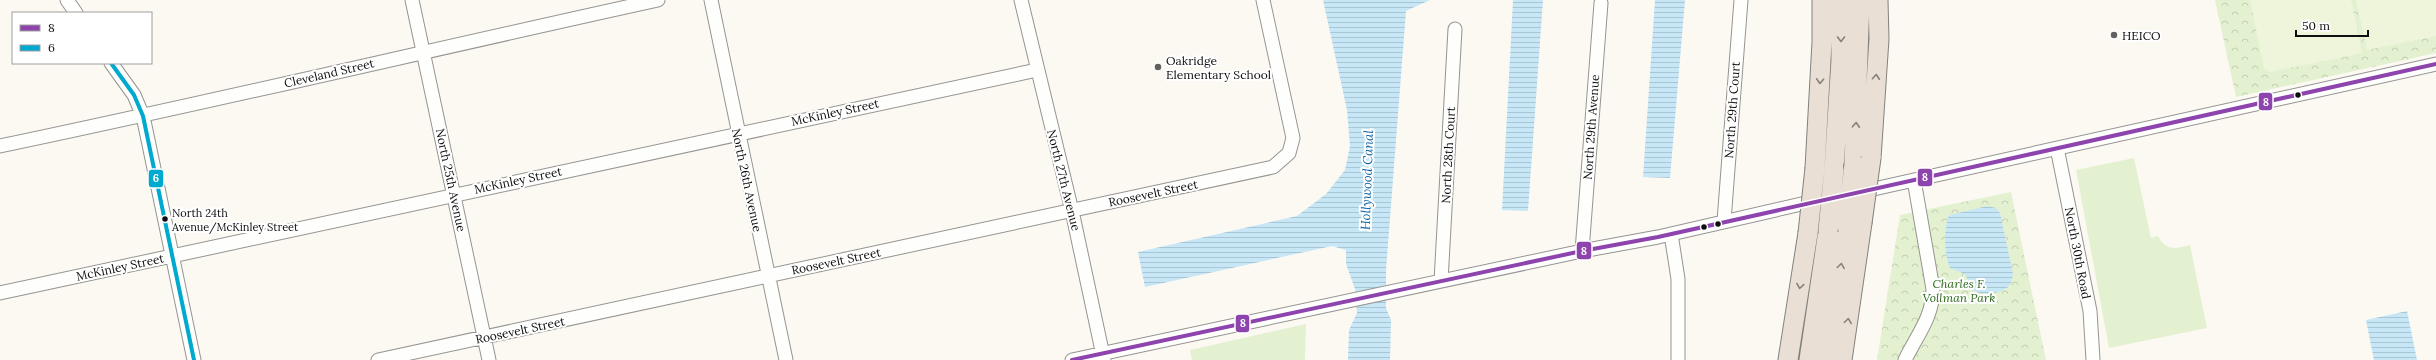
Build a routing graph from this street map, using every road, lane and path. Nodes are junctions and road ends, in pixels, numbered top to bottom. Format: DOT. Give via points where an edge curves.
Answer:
graph roads {
  1 [pos="67,0"];
  2 [pos="412,0"];
  3 [pos="658,0"];
  4 [pos="711,0"];
  5 [pos="1021,0"];
  6 [pos="1262,0"];
  7 [pos="1741,0"];
  8 [pos="1822,0"];
  9 [pos="1841,0"];
  10 [pos="1860,0"];
  11 [pos="1878,0"];
  12 [pos="1601,3"];
  13 [pos="75,12"];
  14 [pos="1455,29"];
  15 [pos="423,51"];
  16 [pos="112,64"];
  17 [pos="2436,64"];
  18 [pos="1037,70"];
  19 [pos="143,116"];
  20 [pos="737,133"];
  21 [pos="0,146"];
  22 [pos="2057,148"];
  23 [pos="1862,161"];
  24 [pos="1914,180"];
  25 [pos="455,194"];
  26 [pos="1072,211"];
  27 [pos="1724,221"];
  28 [pos="1855,224"];
  29 [pos="1671,234"];
  30 [pos="1582,251"];
  31 [pos="172,256"];
  32 [pos="768,276"];
  33 [pos="1441,281"];
  34 [pos="0,293"];
  35 [pos="484,338"];
  36 [pos="1103,357"];
  37 [pos="194,360"];
  38 [pos="378,360"];
  39 [pos="489,360"];
  40 [pos="786,360"];
  41 [pos="1072,360"];
  42 [pos="1678,360"];
  43 [pos="1788,360"];
  44 [pos="1809,360"];
  45 [pos="1827,360"];
  46 [pos="1842,360"];
  47 [pos="1905,360"];
  48 [pos="2093,360"];
  1 -- 13 [label="street"];
  2 -- 15 [label="street, North 25th Avenue"];
  3 -- 15 [label="street, Cleveland Street"];
  4 -- 20 [label="street, North 26th Avenue"];
  5 -- 18 [label="street, North 27th Avenue"];
  6 -- 26 [label="street, Roosevelt Street" via="1293,138 1289,152 1273,167"];
  7 -- 27 [label="street, North 29th Court"];
  8 -- 43 [label="highway, one-way, bridge" via="1815,168 1808,233"];
  9 -- 44 [label="highway, one-way, bridge" via="1839,112 1828,231"];
  23 -- 10 [label="highway, one-way"];
  23 -- 11 [label="highway, one-way" via="1879,39"];
  12 -- 30 [label="street, North 29th Avenue"];
  14 -- 33 [label="street, North 28th Court"];
  15 -- 19 [label="street, Cleveland Street"];
  15 -- 25 [label="street, North 25th Avenue"];
  16 -- 19 [label="street" via="134,95"];
  17 -- 22 [label="street"];
  18 -- 20 [label="street, McKinley Street"];
  18 -- 26 [label="street, North 27th Avenue"];
  19 -- 21 [label="street, Cleveland Street"];
  19 -- 31 [label="street"];
  20 -- 25 [label="street, McKinley Street"];
  20 -- 32 [label="street, North 26th Avenue"];
  22 -- 24 [label="street"];
  22 -- 48 [label="street, North 30th Road" via="2090,311"];
  23 -- 28 [label="highway, bridge"];
  24 -- 27 [label="street"];
  24 -- 47 [label="street" via="1933,300 1926,323"];
  25 -- 31 [label="street, McKinley Street"];
  25 -- 35 [label="street, North 25th Avenue"];
  26 -- 32 [label="street, Roosevelt Street"];
  26 -- 36 [label="street, North 27th Avenue"];
  27 -- 29 [label="street"];
  45 -- 28 [label="highway, one-way"];
  46 -- 28 [label="highway, one-way"];
  29 -- 30 [label="street"];
  29 -- 42 [label="street" via="1678,279"];
  30 -- 33 [label="street"];
  31 -- 34 [label="street, McKinley Street"];
  31 -- 37 [label="street"];
  32 -- 35 [label="street, Roosevelt Street"];
  32 -- 40 [label="street, North 26th Avenue"];
  33 -- 36 [label="street"];
  35 -- 38 [label="street, Roosevelt Street"];
  35 -- 39 [label="street, North 25th Avenue"];
  36 -- 41 [label="street"];
}
